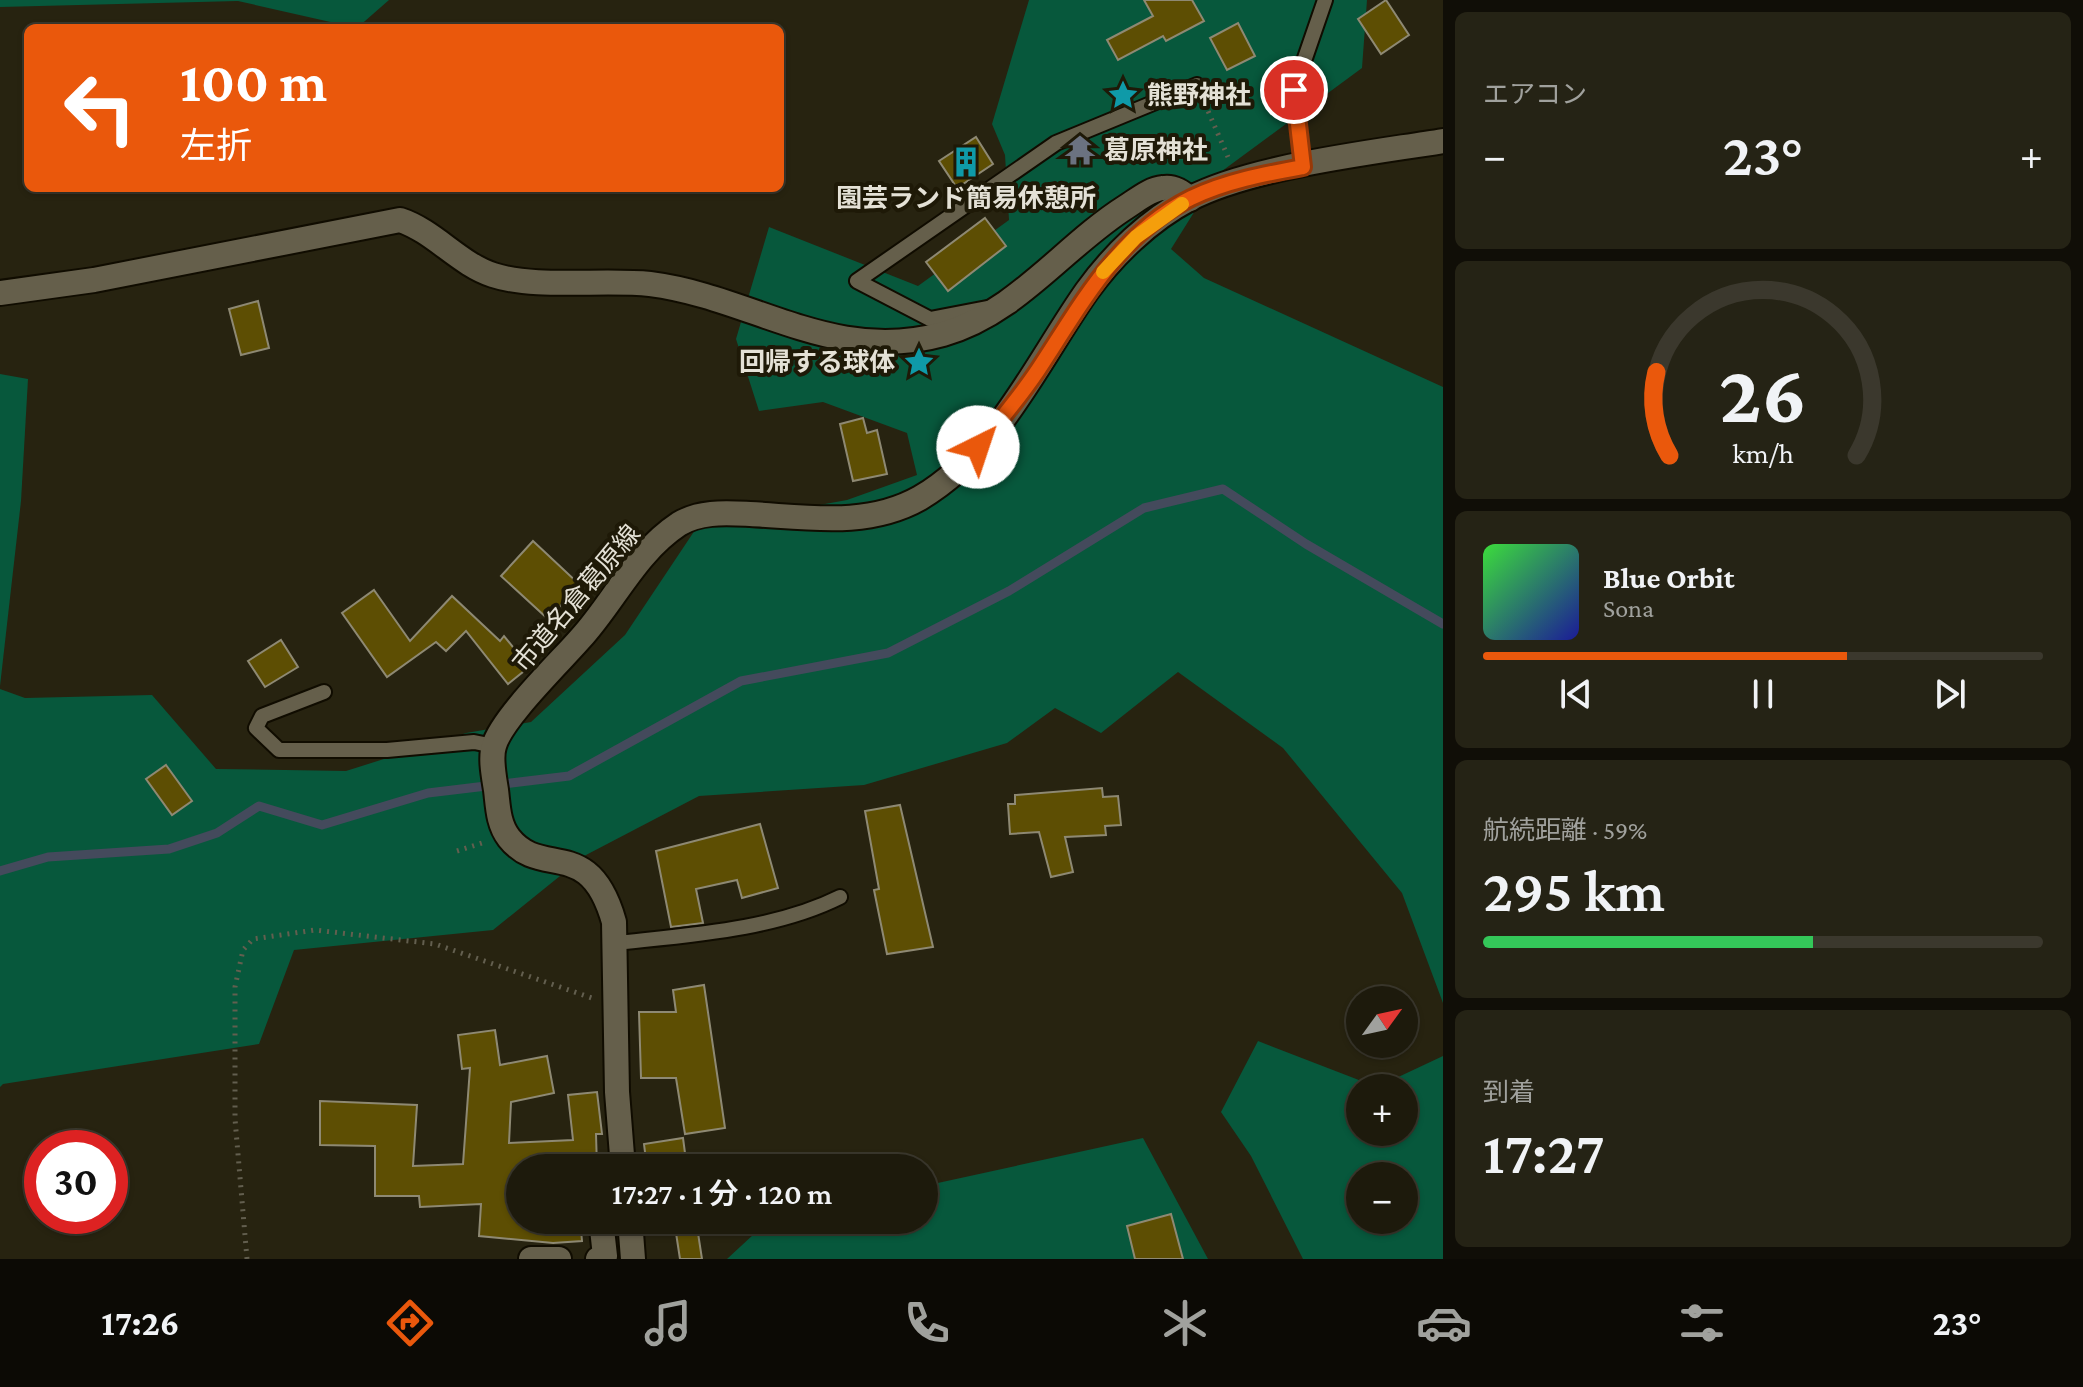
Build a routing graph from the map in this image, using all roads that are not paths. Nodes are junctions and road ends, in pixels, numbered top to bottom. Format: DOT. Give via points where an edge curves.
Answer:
graph roads {
  1 [pos="1325,0"];
  2 [pos="1197,85"];
  3 [pos="1443,141"];
  4 [pos="1303,167"];
  5 [pos="1190,199"];
  6 [pos="0,293"];
  7 [pos="1003,304"];
  8 [pos="324,692"];
  9 [pos="494,746"];
  10 [pos="840,897"];
  11 [pos="616,943"];
  12 [pos="622,1154"];
  13 [pos="603,1234"];
  14 [pos="631,1234"];
  15 [pos="531,1259"];
  16 [pos="559,1259"];
  17 [pos="598,1259"];
  18 [pos="633,1259"];
  1 -- 4 [label="lane" via="1294,90"];
  2 -- 7 [label="lane" via="1056,143 857,281 930,319"];
  3 -- 4 [label="street, 市道名倉葛原線"];
  4 -- 5 [label="street, 市道名倉葛原線" via="1238,181"];
  5 -- 7 [label="street" via="1164,187 1144,195"];
  5 -- 9 [label="street, 市道名倉葛原線" via="1114,259 1087,290 1013,405 969,456 923,496 876,517 724,513 680,524 636,563 591,628 512,717"];
  6 -- 7 [label="street" via="94,280 400,220 492,275 652,285 826,337 883,342 929,337 965,326"];
  8 -- 9 [label="lane" via="262,716 256,728 279,750 387,750 474,742"];
  9 -- 11 [label="street" via="497,804 506,835 521,850 572,864 593,877 607,897"];
  10 -- 11 [label="lane" via="770,920"];
  11 -- 12 [label="street"];
  13 -- 17 [label="street" via="605,1256"];
  14 -- 18 [label="street"];
  15 -- 16 [label="street"];
}
